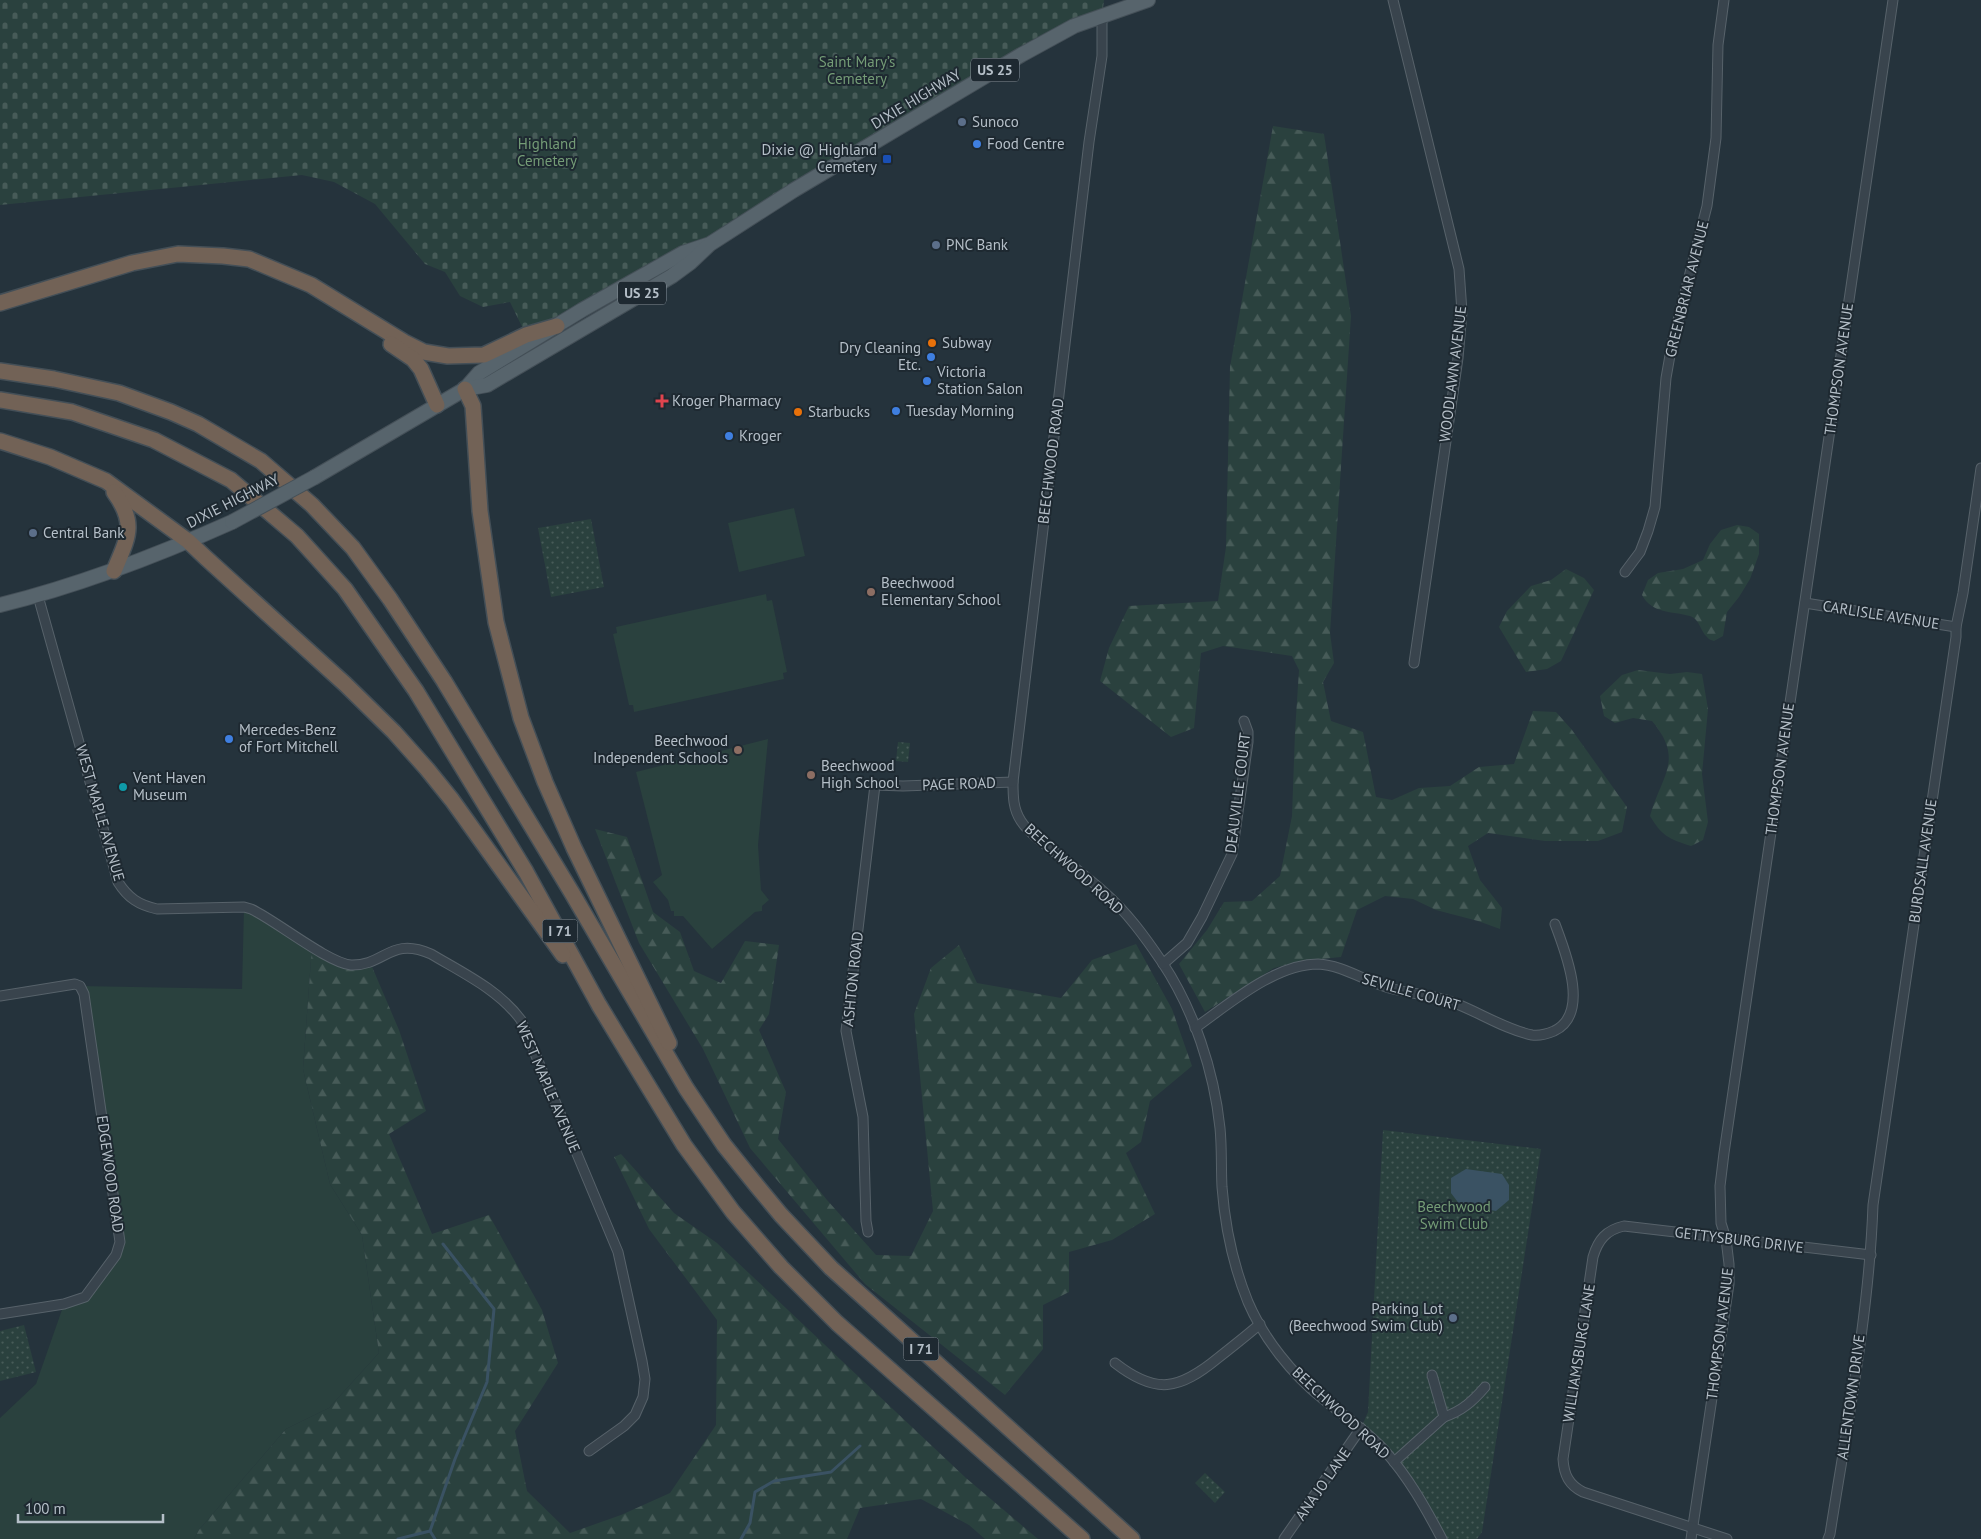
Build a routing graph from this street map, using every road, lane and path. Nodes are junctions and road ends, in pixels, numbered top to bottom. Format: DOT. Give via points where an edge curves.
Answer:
graph roads {
  1 [pos="1148,0"];
  2 [pos="1393,0"];
  3 [pos="1724,0"];
  4 [pos="1893,0"];
  5 [pos="1102,16"];
  6 [pos="710,244"];
  7 [pos="0,304"];
  8 [pos="358,315"];
  9 [pos="557,326"];
  10 [pos="0,371"];
  11 [pos="465,389"];
  12 [pos="0,400"];
  13 [pos="438,405"];
  14 [pos="0,441"];
  15 [pos="1981,468"];
  16 [pos="106,481"];
  17 [pos="1977,520"];
  18 [pos="188,541"];
  19 [pos="114,571"];
  20 [pos="1625,572"];
  21 [pos="38,596"];
  22 [pos="1805,603"];
  23 [pos="0,605"];
  24 [pos="1956,627"];
  25 [pos="1414,664"];
  26 [pos="1244,721"];
  27 [pos="1013,782"];
  28 [pos="876,785"];
  29 [pos="1555,924"];
  30 [pos="1163,964"];
  31 [pos="0,996"];
  32 [pos="599,1005"];
  33 [pos="1195,1028"];
  34 [pos="724,1145"];
  35 [pos="868,1232"];
  36 [pos="1609,1232"];
  37 [pos="1726,1239"];
  38 [pos="1871,1255"];
  39 [pos="0,1314"];
  40 [pos="1260,1324"];
  41 [pos="1115,1363"];
  42 [pos="1432,1375"];
  43 [pos="1485,1387"];
  44 [pos="1444,1417"];
  45 [pos="1361,1428"];
  46 [pos="589,1451"];
  47 [pos="1394,1462"];
  48 [pos="1692,1528"];
  49 [pos="1082,1539"];
  50 [pos="1132,1539"];
  51 [pos="1284,1539"];
  52 [pos="1442,1539"];
  53 [pos="1691,1539"];
  54 [pos="1727,1539"];
  55 [pos="1828,1539"];
  1 -- 5 [label="main road, DIXIE HIGHWAY / US 25"];
  2 -- 25 [label="street, WOODLAWN AVENUE" via="1454,247 1462,305 1458,358"];
  3 -- 20 [label="street, GREENBRIAR AVENUE" via="1718,46 1716,138 1707,206 1666,378 1655,507 1640,552"];
  4 -- 22 [label="street, THOMPSON AVENUE"];
  5 -- 6 [label="main road, DIXIE HIGHWAY / US 25" via="1074,26 1021,55 794,190"];
  5 -- 27 [label="street, BEECHWOOD ROAD" via="1102,56"];
  6 -- 9 [label="main road, DIXIE HIGHWAY / US 25" via="683,253"];
  6 -- 11 [label="main road, DIXIE HIGHWAY / US 25" via="672,276 486,385"];
  7 -- 8 [label="highway" via="132,263 178,254 249,259 311,285"];
  8 -- 9 [label="highway" via="424,352 448,356 484,354 526,335"];
  8 -- 13 [label="highway" via="413,359 428,380"];
  9 -- 11 [label="main road, DIXIE HIGHWAY / US 25" via="479,373"];
  10 -- 34 [label="highway, I 71" via="119,393 198,424 262,461 329,522 353,548 390,599 444,681 686,1088"];
  11 -- 13 [label="main road, DIXIE HIGHWAY / US 25"];
  11 -- 34 [label="highway" via="473,406 480,511 496,622 521,718 574,848 652,1009"];
  12 -- 32 [label="highway, I 71" via="72,412 154,440 231,480 297,536 345,589 416,690 526,872"];
  13 -- 18 [label="main road, DIXIE HIGHWAY / US 25, bridge" via="315,477 232,522"];
  14 -- 16 [label="highway" via="50,456"];
  15 -- 17 [label="street, BURDSALL AVENUE"];
  16 -- 18 [label="highway"];
  16 -- 19 [label="highway" via="125,507 129,523 126,543"];
  17 -- 24 [label="street, BURDSALL AVENUE"];
  18 -- 19 [label="main road, DIXIE HIGHWAY / US 25"];
  18 -- 32 [label="highway" via="345,684 427,769"];
  19 -- 21 [label="main road, DIXIE HIGHWAY / US 25"];
  21 -- 23 [label="main road, DIXIE HIGHWAY / US 25"];
  21 -- 46 [label="street, WEST MAPLE AVENUE" via="118,882 131,898 157,909 251,909 328,956 349,965 370,962 402,948 421,949 494,993 511,1006 521,1020 618,1252 645,1379 643,1397 635,1415"];
  22 -- 24 [label="street, CARLISLE AVENUE"];
  22 -- 37 [label="street, THOMPSON AVENUE" via="1724,1153 1720,1186 1721,1223"];
  24 -- 38 [label="street, BURDSALL AVENUE" via="1872,1205"];
  26 -- 30 [label="street, DEAUVILLE COURT" via="1248,742 1232,854 1187,943"];
  27 -- 28 [label="street, PAGE ROAD"];
  27 -- 30 [label="street, BEECHWOOD ROAD" via="1014,806 1021,821 1121,909"];
  28 -- 35 [label="street, ASHTON ROAD" via="846,1031 863,1117"];
  29 -- 33 [label="street, SEVILLE COURT" via="1570,966 1573,1000 1565,1023 1547,1034 1532,1035 1451,1001 1394,990 1329,965 1317,964 1271,977"];
  30 -- 33 [label="street, BEECHWOOD ROAD"];
  31 -- 39 [label="street, EDGEWOOD ROAD" via="75,984 84,994 120,1242 119,1249 85,1298"];
  32 -- 49 [label="highway, I 71" via="684,1145 733,1212 781,1267 837,1323"];
  33 -- 40 [label="street, BEECHWOOD ROAD" via="1209,1069 1220,1128 1222,1189 1229,1241 1236,1270"];
  34 -- 50 [label="highway, I 71" via="780,1215 831,1268"];
  36 -- 37 [label="street, GETTYSBURG DRIVE" via="1624,1226"];
  36 -- 48 [label="street, WILLIAMSBURG LANE" via="1597,1244 1594,1257 1563,1459 1564,1470 1568,1479 1583,1492"];
  37 -- 38 [label="street, GETTYSBURG DRIVE"];
  37 -- 48 [label="street, THOMPSON AVENUE" via="1729,1284"];
  38 -- 55 [label="street, ALLENTOWN DRIVE"];
  40 -- 41 [label="street" via="1200,1372 1176,1384 1143,1381"];
  40 -- 45 [label="street, BEECHWOOD ROAD" via="1303,1381"];
  42 -- 44 [label="street"];
  43 -- 44 [label="street" via="1457,1413"];
  44 -- 47 [label="street"];
  45 -- 47 [label="street, BEECHWOOD ROAD"];
  45 -- 51 [label="street, ANA JO LANE"];
  47 -- 52 [label="street, BEECHWOOD ROAD" via="1420,1496"];
  48 -- 53 [label="street, THOMPSON AVENUE"];
  48 -- 54 [label="street"];
}
